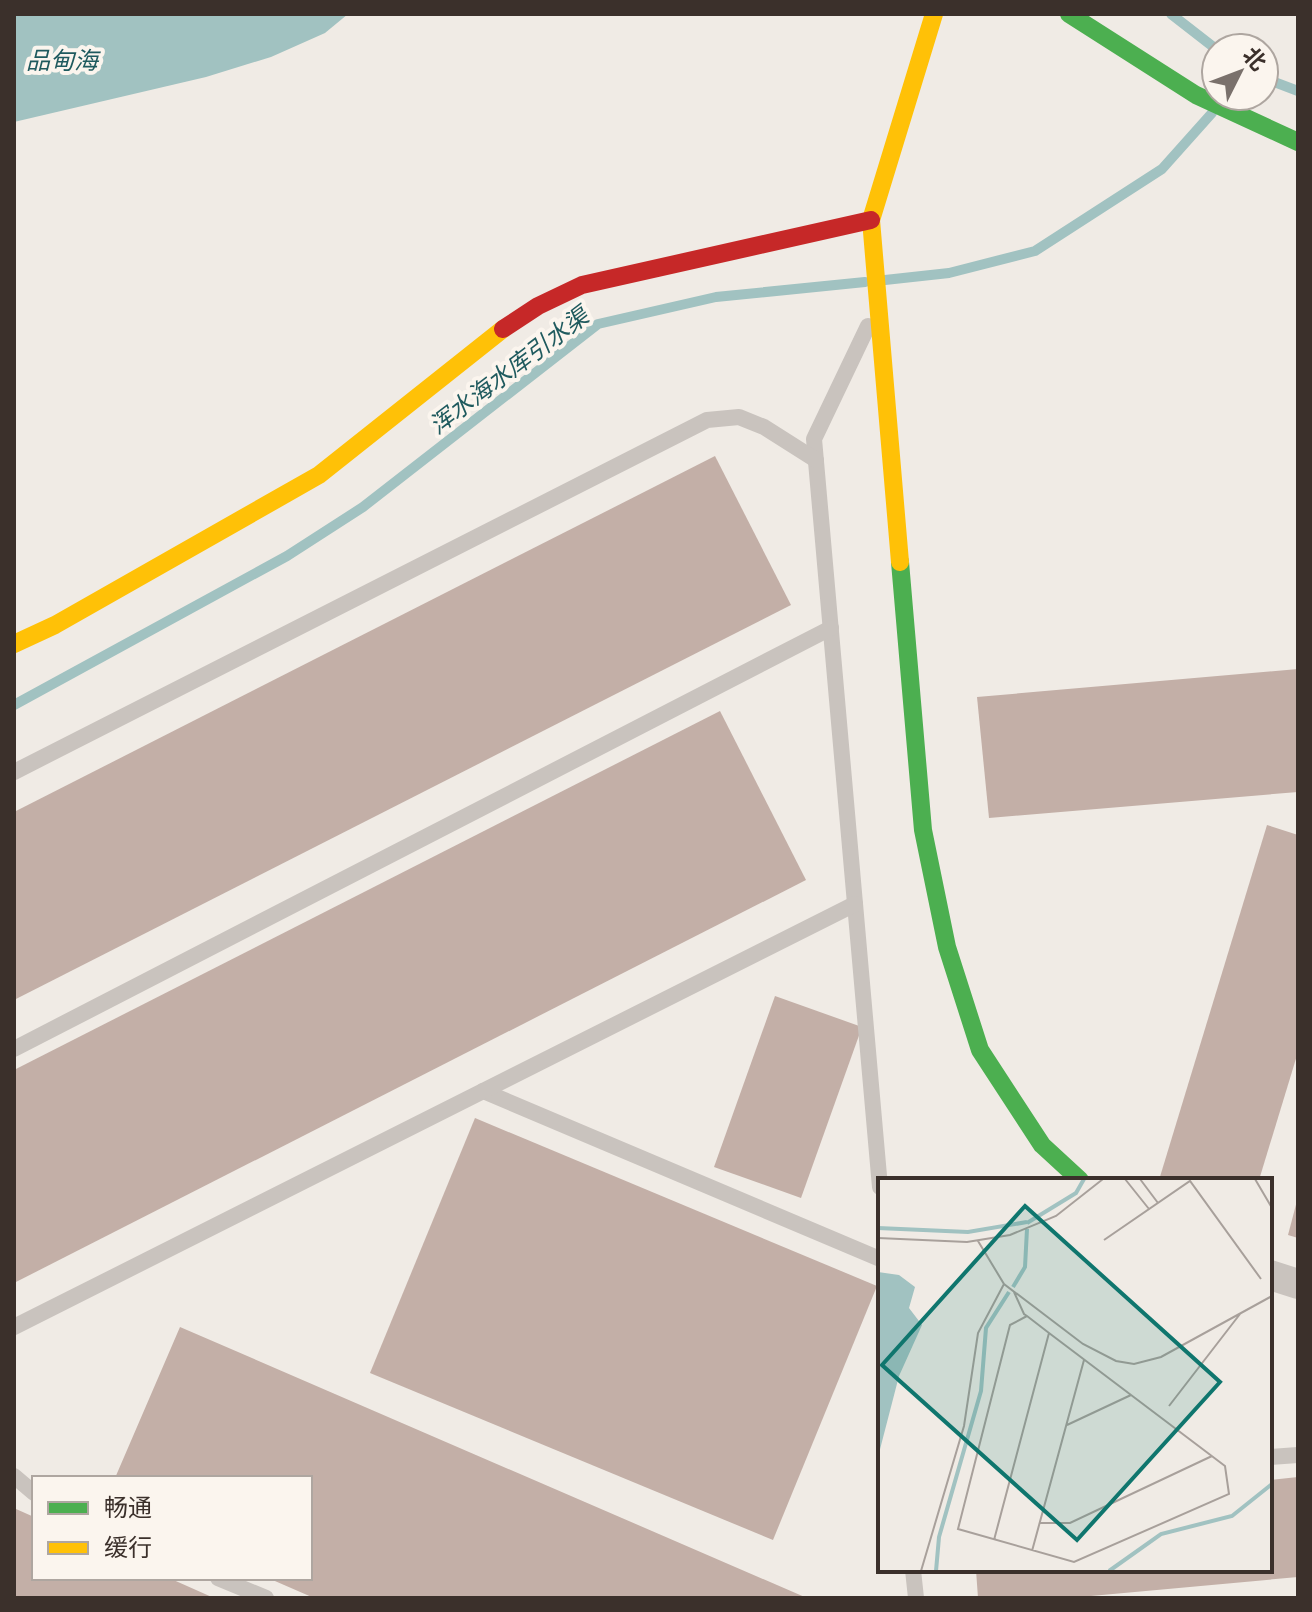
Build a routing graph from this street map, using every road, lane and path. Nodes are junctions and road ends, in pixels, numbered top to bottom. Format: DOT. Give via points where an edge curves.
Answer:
graph roads {
  1 [pos="934,14"];
  2 [pos="1069,14"];
  3 [pos="1298,142"];
  4 [pos="871,220"];
  5 [pos="879,303"];
  6 [pos="816,460"];
  7 [pos="831,628"];
  8 [pos="14,644"];
  9 [pos="14,772"];
  10 [pos="855,904"];
  11 [pos="14,1049"];
  12 [pos="483,1091"];
  13 [pos="879,1178"];
  14 [pos="1078,1178"];
  15 [pos="878,1258"];
  16 [pos="1272,1276"];
  17 [pos="1298,1284"];
  18 [pos="14,1327"];
  19 [pos="1298,1455"];
  20 [pos="1272,1457"];
  21 [pos="14,1476"];
  22 [pos="32,1491"];
  23 [pos="913,1572"];
  24 [pos="223,1580"];
  25 [pos="266,1598"];
  26 [pos="916,1598"];
  1 -- 4 [label="street"];
  2 -- 3 [label="street" via="1196,95"];
  4 -- 5 [label="street"];
  4 -- 8 [label="street" via="621,274 538,306 485,341 319,475"];
  5 -- 6 [label="lane" via="814,439"];
  5 -- 14 [label="street" via="923,830 947,947 980,1050 1042,1145"];
  6 -- 7 [label="lane"];
  6 -- 9 [label="lane" via="739,417 707,420"];
  7 -- 10 [label="lane"];
  7 -- 11 [label="lane"];
  10 -- 12 [label="lane"];
  10 -- 13 [label="lane"];
  12 -- 15 [label="lane"];
  12 -- 18 [label="lane"];
  16 -- 17 [label="street"];
  19 -- 20 [label="lane"];
  21 -- 22 [label="lane"];
  23 -- 26 [label="lane"];
  24 -- 25 [label="lane"];
}
